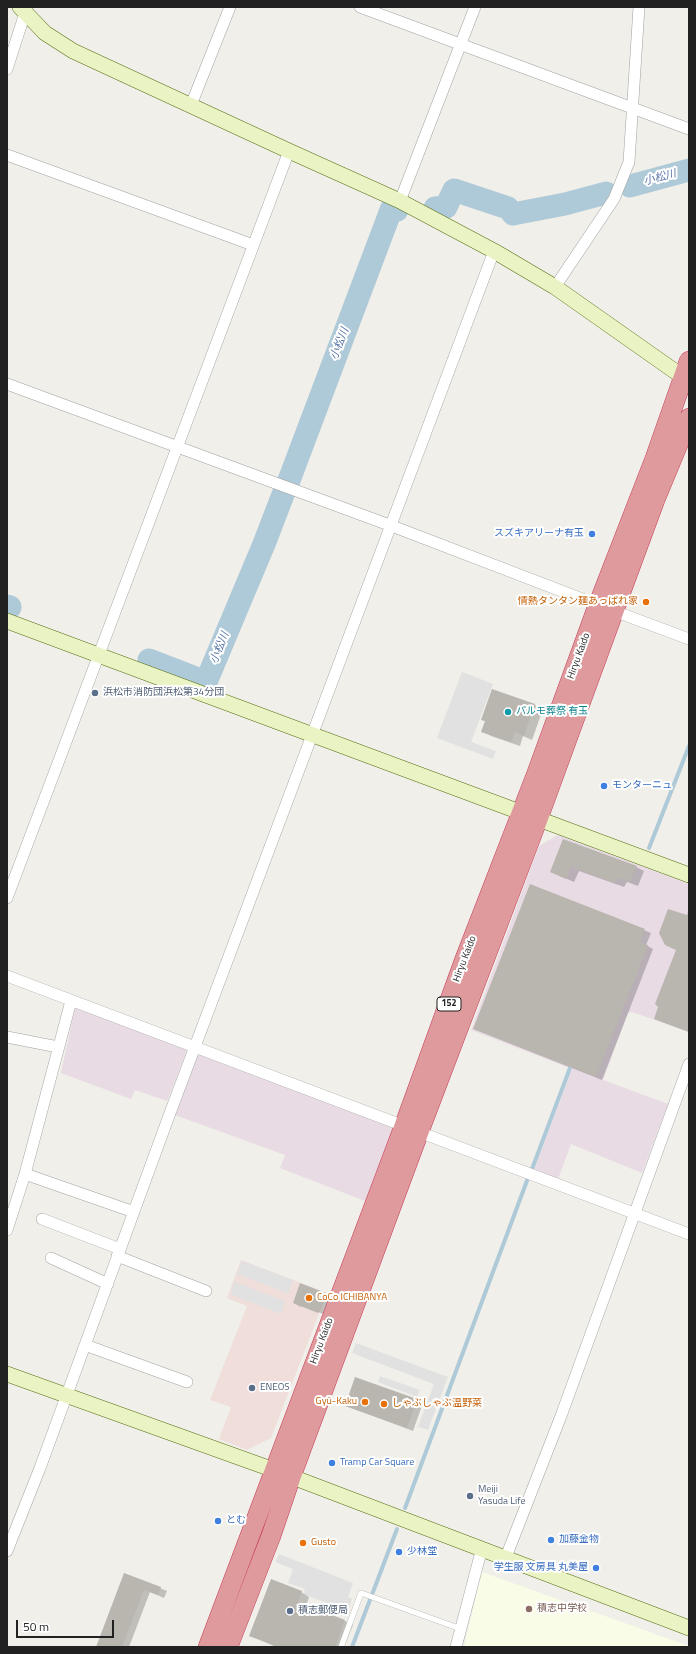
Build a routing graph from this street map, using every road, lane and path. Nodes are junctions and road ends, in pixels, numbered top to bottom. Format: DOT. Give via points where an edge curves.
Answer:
graph roads {
  1 [pos="230,7"];
  2 [pos="360,7"];
  3 [pos="475,7"];
  4 [pos="639,7"];
  5 [pos="24,10"];
  6 [pos="461,44"];
  7 [pos="7,69"];
  8 [pos="191,106"];
  9 [pos="632,108"];
  10 [pos="689,129"];
  11 [pos="289,151"];
  12 [pos="7,155"];
  13 [pos="400,201"];
  14 [pos="252,245"];
  15 [pos="494,252"];
  16 [pos="555,287"];
  17 [pos="687,372"];
  18 [pos="7,384"];
  19 [pos="689,418"];
  20 [pos="176,447"];
  21 [pos="392,526"];
  22 [pos="606,608"];
  23 [pos="7,621"];
  24 [pos="689,639"];
  25 [pos="98,655"];
  26 [pos="313,734"];
  27 [pos="521,813"];
  28 [pos="538,819"];
  29 [pos="689,875"];
  30 [pos="7,898"];
  31 [pos="7,976"];
  32 [pos="71,1001"];
  33 [pos="7,1037"];
  34 [pos="196,1046"];
  35 [pos="58,1047"];
  36 [pos="689,1064"];
  37 [pos="411,1129"];
  38 [pos="25,1174"];
  39 [pos="134,1212"];
  40 [pos="635,1213"];
  41 [pos="42,1219"];
  42 [pos="7,1230"];
  43 [pos="689,1234"];
  44 [pos="119,1252"];
  45 [pos="51,1258"];
  46 [pos="108,1284"];
  47 [pos="206,1291"];
  48 [pos="85,1345"];
  49 [pos="7,1374"];
  50 [pos="187,1382"];
  51 [pos="66,1394"];
  52 [pos="283,1474"];
  53 [pos="482,1548"];
  54 [pos="7,1551"];
  55 [pos="506,1557"];
  56 [pos="689,1628"];
  57 [pos="460,1629"];
  58 [pos="208,1647"];
  59 [pos="228,1647"];
  60 [pos="341,1647"];
  61 [pos="456,1647"];
  1 -- 8 [label="street"];
  2 -- 6 [label="street"];
  3 -- 6 [label="street"];
  4 -- 9 [label="street"];
  5 -- 7 [label="street"];
  5 -- 8 [label="street" via="45,33 72,51"];
  6 -- 9 [label="street"];
  6 -- 13 [label="street"];
  8 -- 11 [label="street"];
  9 -- 10 [label="street"];
  9 -- 16 [label="street" via="628,162 614,199"];
  11 -- 13 [label="street"];
  11 -- 14 [label="street"];
  12 -- 14 [label="street"];
  13 -- 15 [label="street"];
  14 -- 20 [label="street" via="237,292"];
  15 -- 16 [label="street"];
  15 -- 21 [label="street"];
  16 -- 17 [label="street"];
  17 -- 22 [label="highway, Hiryu Kaido / 152" via="655,458"];
  18 -- 20 [label="street"];
  19 -- 22 [label="highway, Hiryu Kaido / 152"];
  20 -- 21 [label="street"];
  20 -- 25 [label="street"];
  21 -- 22 [label="street"];
  21 -- 26 [label="street"];
  22 -- 24 [label="street"];
  22 -- 27 [label="highway, Hiryu Kaido / 152"];
  22 -- 28 [label="highway, Hiryu Kaido / 152"];
  23 -- 25 [label="street"];
  25 -- 26 [label="street"];
  25 -- 30 [label="street"];
  26 -- 27 [label="street"];
  26 -- 34 [label="street"];
  27 -- 28 [label="street"];
  27 -- 37 [label="highway, Hiryu Kaido / 152"];
  28 -- 29 [label="street"];
  28 -- 37 [label="highway, Hiryu Kaido / 152"];
  31 -- 32 [label="street"];
  32 -- 34 [label="street"];
  32 -- 35 [label="street"];
  33 -- 35 [label="street"];
  34 -- 37 [label="street"];
  34 -- 39 [label="street"];
  35 -- 38 [label="street"];
  36 -- 40 [label="street"];
  37 -- 40 [label="street"];
  37 -- 52 [label="highway, Hiryu Kaido / 152"];
  38 -- 39 [label="street"];
  38 -- 42 [label="street"];
  39 -- 44 [label="street"];
  40 -- 43 [label="street"];
  40 -- 55 [label="street"];
  41 -- 44 [label="street"];
  44 -- 46 [label="street"];
  44 -- 47 [label="street"];
  45 -- 46 [label="street"];
  46 -- 48 [label="street"];
  48 -- 50 [label="street"];
  48 -- 51 [label="street"];
  49 -- 51 [label="street"];
  51 -- 52 [label="street"];
  51 -- 54 [label="street"];
  52 -- 53 [label="street"];
  52 -- 58 [label="highway, Hiryu Kaido / 152"];
  52 -- 59 [label="highway, Hiryu Kaido / 152" via="271,1536"];
  53 -- 55 [label="street"];
  53 -- 57 [label="street"];
  55 -- 56 [label="street"];
  57 -- 60 [label="lane" via="361,1593"];
  57 -- 61 [label="street"];
}
